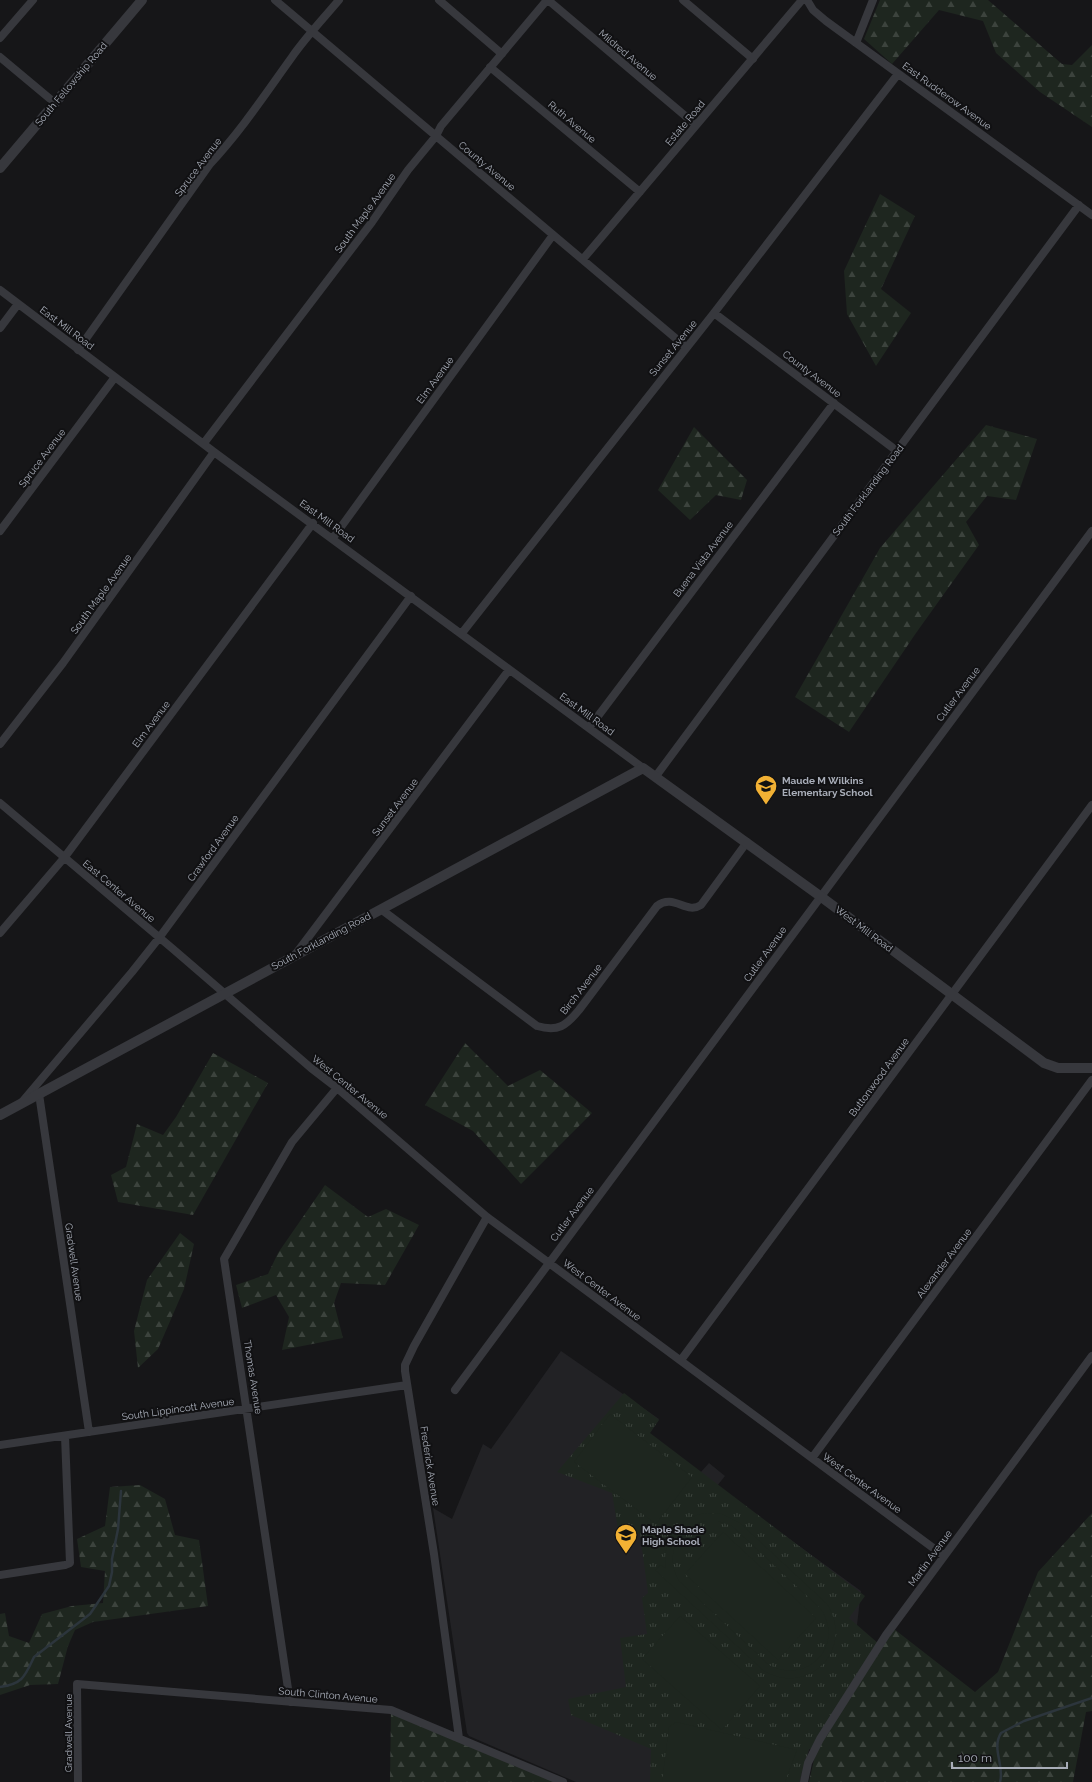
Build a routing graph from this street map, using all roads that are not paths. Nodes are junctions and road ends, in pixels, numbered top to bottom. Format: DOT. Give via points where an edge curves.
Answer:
graph roads {
  1 [pos="33,0"];
  2 [pos="142,0"];
  3 [pos="275,0"];
  4 [pos="339,0"];
  5 [pos="439,0"];
  6 [pos="547,0"];
  7 [pos="683,0"];
  8 [pos="802,0"];
  9 [pos="807,0"];
  10 [pos="873,0"];
  11 [pos="312,31"];
  12 [pos="0,38"];
  13 [pos="856,43"];
  14 [pos="502,54"];
  15 [pos="0,57"];
  16 [pos="753,59"];
  17 [pos="490,67"];
  18 [pos="898,74"];
  19 [pos="55,103"];
  20 [pos="696,125"];
  21 [pos="436,136"];
  22 [pos="0,168"];
  23 [pos="640,192"];
  24 [pos="1079,205"];
  25 [pos="1092,215"];
  26 [pos="553,234"];
  27 [pos="583,259"];
  28 [pos="0,290"];
  29 [pos="18,304"];
  30 [pos="714,313"];
  31 [pos="0,328"];
  32 [pos="686,347"];
  33 [pos="78,350"];
  34 [pos="115,377"];
  35 [pos="834,403"];
  36 [pos="204,443"];
  37 [pos="897,451"];
  38 [pos="214,452"];
  39 [pos="313,523"];
  40 [pos="0,531"];
  41 [pos="1092,531"];
  42 [pos="333,538"];
  43 [pos="411,596"];
  44 [pos="462,633"];
  45 [pos="509,670"];
  46 [pos="589,728"];
  47 [pos="0,744"];
  48 [pos="643,768"];
  49 [pos="656,776"];
  50 [pos="0,803"];
  51 [pos="1092,805"];
  52 [pos="747,842"];
  53 [pos="64,858"];
  54 [pos="820,896"];
  55 [pos="382,910"];
  56 [pos="0,933"];
  57 [pos="159,938"];
  58 [pos="295,955"];
  59 [pos="225,993"];
  60 [pos="952,994"];
  61 [pos="1092,1068"];
  62 [pos="1092,1080"];
  63 [pos="337,1088"];
  64 [pos="39,1094"];
  65 [pos="21,1104"];
  66 [pos="0,1115"];
  67 [pos="487,1217"];
  68 [pos="548,1263"];
  69 [pos="1092,1356"];
  70 [pos="681,1360"];
  71 [pos="407,1385"];
  72 [pos="455,1390"];
  73 [pos="248,1409"];
  74 [pos="89,1432"];
  75 [pos="65,1436"];
  76 [pos="0,1446"];
  77 [pos="812,1458"];
  78 [pos="944,1556"];
  79 [pos="0,1575"];
  80 [pos="77,1684"];
  81 [pos="290,1702"];
  82 [pos="459,1738"];
  83 [pos="78,1782"];
  84 [pos="563,1782"];
  85 [pos="804,1782"];
  1 -- 12 [label="street"];
  2 -- 19 [label="street, South Fellowship Road"];
  3 -- 11 [label="street, County Avenue"];
  4 -- 11 [label="street, Spruce Avenue"];
  5 -- 14 [label="street"];
  6 -- 14 [label="street, South Maple Avenue"];
  6 -- 20 [label="street, Mildred Avenue"];
  7 -- 16 [label="street"];
  8 -- 16 [label="street, Estate Road"];
  9 -- 13 [label="street, East Rudderow Avenue" via="813,10"];
  10 -- 13 [label="street"];
  11 -- 21 [label="street, County Avenue"];
  11 -- 33 [label="street, Spruce Avenue" via="223,151 210,164"];
  13 -- 18 [label="street, East Rudderow Avenue"];
  14 -- 17 [label="street, South Maple Avenue"];
  15 -- 19 [label="street"];
  16 -- 20 [label="street, Estate Road"];
  17 -- 21 [label="street, South Maple Avenue" via="441,126"];
  17 -- 23 [label="street, Ruth Avenue"];
  18 -- 24 [label="street, East Rudderow Avenue"];
  18 -- 30 [label="street, Sunset Avenue"];
  19 -- 22 [label="street, South Fellowship Road"];
  20 -- 23 [label="street, Estate Road"];
  21 -- 26 [label="street, County Avenue"];
  21 -- 36 [label="street, South Maple Avenue"];
  23 -- 27 [label="street, Estate Road"];
  24 -- 25 [label="street, East Rudderow Avenue"];
  24 -- 37 [label="street, South Forklanding Road"];
  26 -- 27 [label="street, County Avenue"];
  26 -- 42 [label="street, Elm Avenue"];
  27 -- 32 [label="street, County Avenue"];
  28 -- 29 [label="street, East Mill Road"];
  29 -- 31 [label="street"];
  29 -- 33 [label="street, East Mill Road"];
  30 -- 32 [label="street, Sunset Avenue"];
  30 -- 35 [label="street, County Avenue"];
  32 -- 44 [label="street, Sunset Avenue"];
  33 -- 34 [label="street, East Mill Road"];
  34 -- 36 [label="street, East Mill Road"];
  34 -- 40 [label="street, Spruce Avenue"];
  35 -- 37 [label="street, County Avenue"];
  35 -- 46 [label="street, Buena Vista Avenue"];
  36 -- 38 [label="street, East Mill Road"];
  37 -- 49 [label="street, South Forklanding Road"];
  38 -- 39 [label="street, East Mill Road"];
  38 -- 47 [label="street, South Maple Avenue" via="63,663"];
  39 -- 42 [label="street, East Mill Road"];
  39 -- 53 [label="street, Elm Avenue"];
  41 -- 54 [label="street, Cutler Avenue"];
  42 -- 43 [label="street, East Mill Road"];
  43 -- 44 [label="street, East Mill Road"];
  43 -- 57 [label="street, Crawford Avenue"];
  44 -- 45 [label="street, East Mill Road"];
  45 -- 46 [label="street, East Mill Road"];
  45 -- 58 [label="street, Sunset Avenue"];
  46 -- 48 [label="street, East Mill Road"];
  48 -- 49 [label="street, West Mill Road"];
  48 -- 55 [label="street, South Forklanding Road"];
  49 -- 52 [label="street, West Mill Road"];
  50 -- 53 [label="street, East Center Avenue"];
  51 -- 60 [label="street, Buttonwood Avenue"];
  52 -- 54 [label="street, West Mill Road"];
  52 -- 55 [label="street, Birch Avenue" via="698,907 692,908 668,901 657,906 579,1010 568,1023 554,1028 537,1026"];
  53 -- 56 [label="street, Elm Avenue"];
  53 -- 57 [label="street, East Center Avenue"];
  54 -- 60 [label="street, West Mill Road"];
  54 -- 68 [label="street, Cutler Avenue"];
  55 -- 58 [label="street, South Forklanding Road"];
  57 -- 59 [label="street, East Center Avenue"];
  57 -- 65 [label="street, Crawford Avenue"];
  58 -- 59 [label="street, South Forklanding Road"];
  59 -- 63 [label="street, West Center Avenue"];
  59 -- 64 [label="street, South Forklanding Road"];
  60 -- 61 [label="street, West Mill Road" via="1049,1065 1058,1068"];
  60 -- 70 [label="street, Buttonwood Avenue"];
  62 -- 77 [label="street, Alexander Avenue"];
  63 -- 67 [label="street, West Center Avenue"];
  63 -- 73 [label="street, Thomas Avenue" via="292,1142 224,1259"];
  64 -- 65 [label="street, South Forklanding Road"];
  64 -- 74 [label="street, Gradwell Avenue"];
  65 -- 66 [label="street, South Forklanding Road"];
  67 -- 68 [label="street, West Center Avenue"];
  67 -- 71 [label="street, Frederick Avenue" via="409,1355 405,1365"];
  68 -- 70 [label="street, West Center Avenue"];
  68 -- 72 [label="street, Cutler Avenue"];
  69 -- 78 [label="street, Martin Avenue"];
  70 -- 77 [label="street, West Center Avenue"];
  71 -- 73 [label="street, South Lippincott Avenue"];
  71 -- 82 [label="street, Frederick Avenue" via="434,1554"];
  73 -- 74 [label="street, South Lippincott Avenue"];
  73 -- 81 [label="street, Thomas Avenue"];
  74 -- 75 [label="street, South Lippincott Avenue"];
  75 -- 76 [label="street, South Lippincott Avenue"];
  75 -- 79 [label="street" via="70,1563"];
  77 -- 78 [label="street, West Center Avenue"];
  78 -- 85 [label="street, Martin Avenue" via="886,1635 831,1719 808,1763"];
  80 -- 81 [label="street, South Clinton Avenue"];
  80 -- 83 [label="street, Gradwell Avenue"];
  81 -- 82 [label="street, South Clinton Avenue" via="391,1710"];
  82 -- 84 [label="street, South Clinton Avenue"];
}
